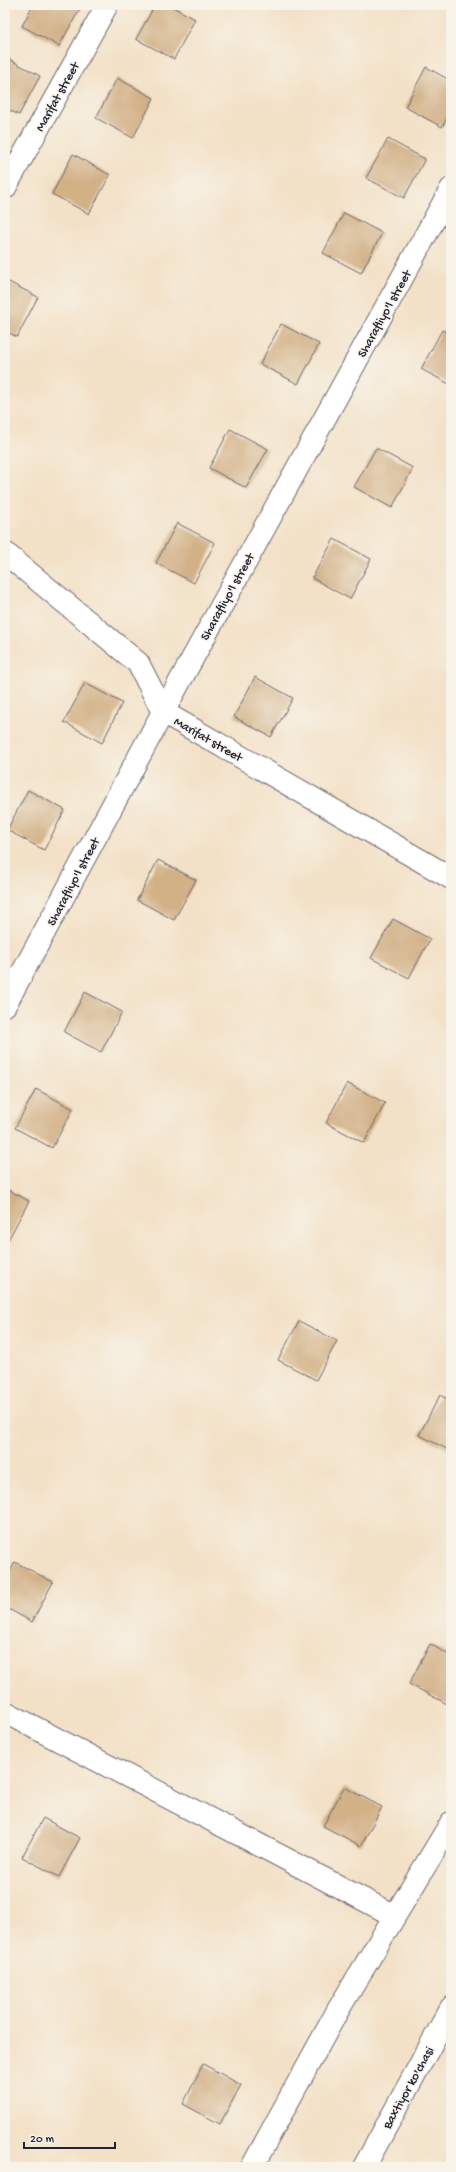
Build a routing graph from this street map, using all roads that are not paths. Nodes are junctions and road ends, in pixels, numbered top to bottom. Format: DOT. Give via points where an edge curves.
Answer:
graph roads {
  1 [pos="107,5"];
  2 [pos="5,188"];
  3 [pos="451,189"];
  4 [pos="5,553"];
  5 [pos="163,712"];
  6 [pos="451,878"];
  7 [pos="5,1005"];
  8 [pos="5,1712"];
  9 [pos="451,1822"];
  10 [pos="395,1916"];
  11 [pos="449,2016"];
  12 [pos="252,2167"];
  13 [pos="364,2167"];
  1 -- 2 [label="street, Marifat street"];
  3 -- 5 [label="street, Sharafliyo'l street"];
  4 -- 5 [label="street, Marifat street" via="138,663"];
  5 -- 6 [label="street, Marifat street"];
  5 -- 7 [label="street, Sharafliyo'l street"];
  8 -- 10 [label="street"];
  9 -- 10 [label="street"];
  10 -- 12 [label="street" via="338,2010"];
  11 -- 13 [label="street, Baxtiyor ko'chasi"];
}
